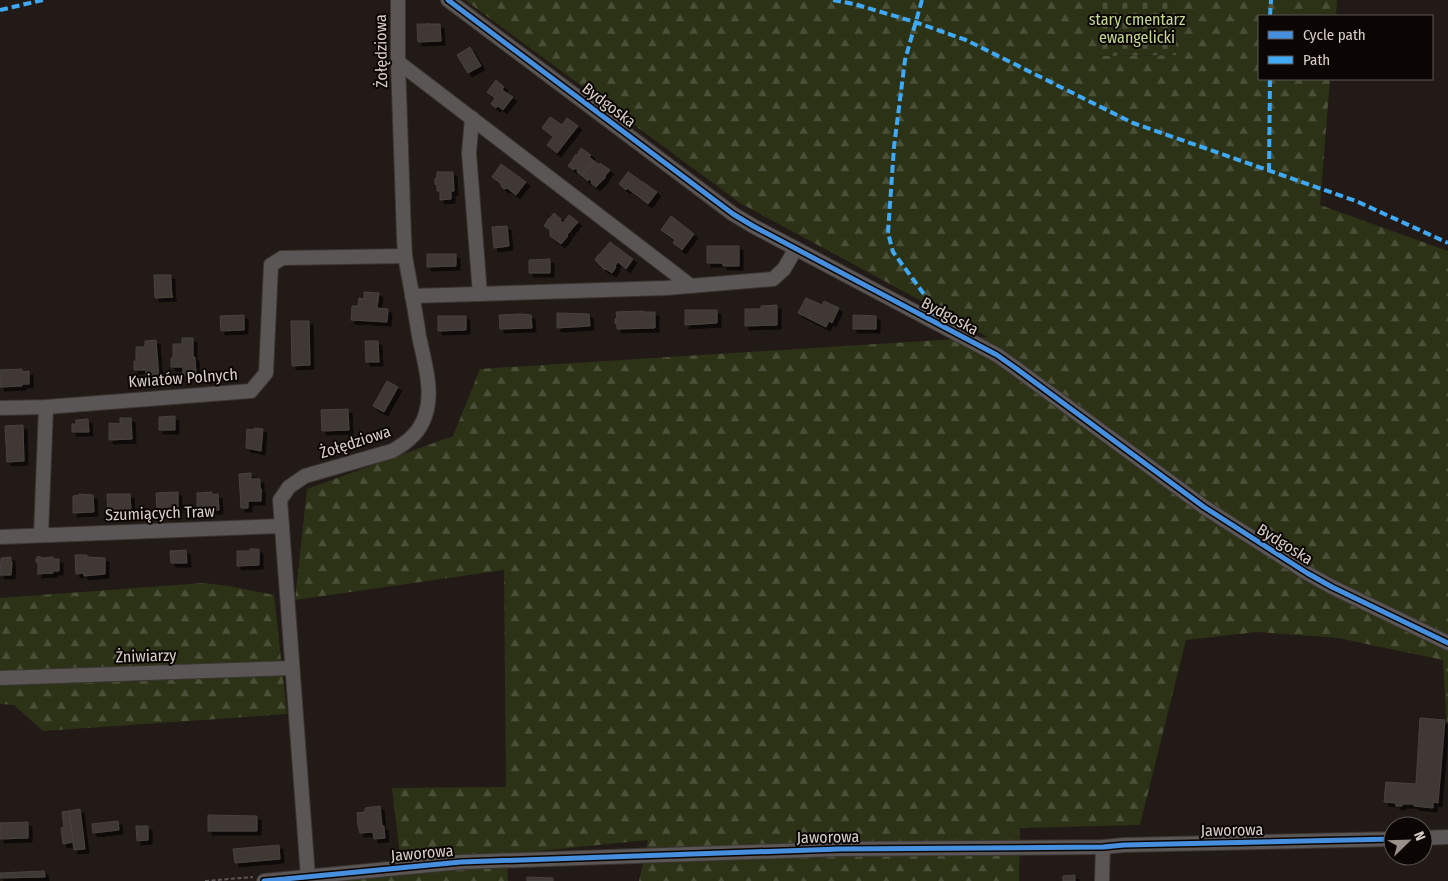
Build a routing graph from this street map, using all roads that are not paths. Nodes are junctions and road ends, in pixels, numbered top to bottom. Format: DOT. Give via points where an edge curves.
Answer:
graph roads {
  1 [pos="398,0"];
  2 [pos="448,0"];
  3 [pos="398,62"];
  4 [pos="472,118"];
  5 [pos="795,250"];
  6 [pos="405,256"];
  7 [pos="691,286"];
  8 [pos="480,294"];
  9 [pos="412,296"];
  10 [pos="46,407"];
  11 [pos="0,408"];
  12 [pos="282,526"];
  13 [pos="41,535"];
  14 [pos="0,537"];
  15 [pos="1448,643"];
  16 [pos="292,668"];
  17 [pos="0,678"];
  18 [pos="1448,837"];
  19 [pos="1433,838"];
  20 [pos="1383,839"];
  21 [pos="1103,847"];
  22 [pos="308,877"];
  23 [pos="264,881"];
  24 [pos="1102,881"];
  1 -- 3 [label="street, Żołędziowa"];
  2 -- 5 [label="street, Bydgoska" via="733,214"];
  3 -- 4 [label="street"];
  3 -- 6 [label="street, Żołędziowa"];
  4 -- 7 [label="street"];
  4 -- 8 [label="street" via="469,153"];
  5 -- 7 [label="street" via="774,279"];
  5 -- 15 [label="street, Bydgoska" via="997,355 1204,508 1332,587"];
  6 -- 9 [label="street, Żołędziowa"];
  6 -- 10 [label="street, Kwiatów Polnych" via="282,258 271,265 266,373 251,391"];
  7 -- 8 [label="street"];
  8 -- 9 [label="street"];
  9 -- 12 [label="street, Żołędziowa" via="428,392 426,415 416,434 392,451 305,476 289,487 280,500"];
  10 -- 11 [label="street, Kwiatów Polnych"];
  10 -- 13 [label="street"];
  12 -- 13 [label="street, Szumiących Traw"];
  12 -- 16 [label="street, Żołędziowa"];
  13 -- 14 [label="street, Szumiących Traw"];
  16 -- 17 [label="street, Żniwiarzy"];
  16 -- 22 [label="street, Żołędziowa"];
  18 -- 19 [label="street"];
  20 -- 21 [label="street, Jaworowa"];
  21 -- 22 [label="street, Jaworowa" via="840,849 481,861"];
  21 -- 24 [label="street"];
  22 -- 23 [label="street, Jaworowa"];
}
